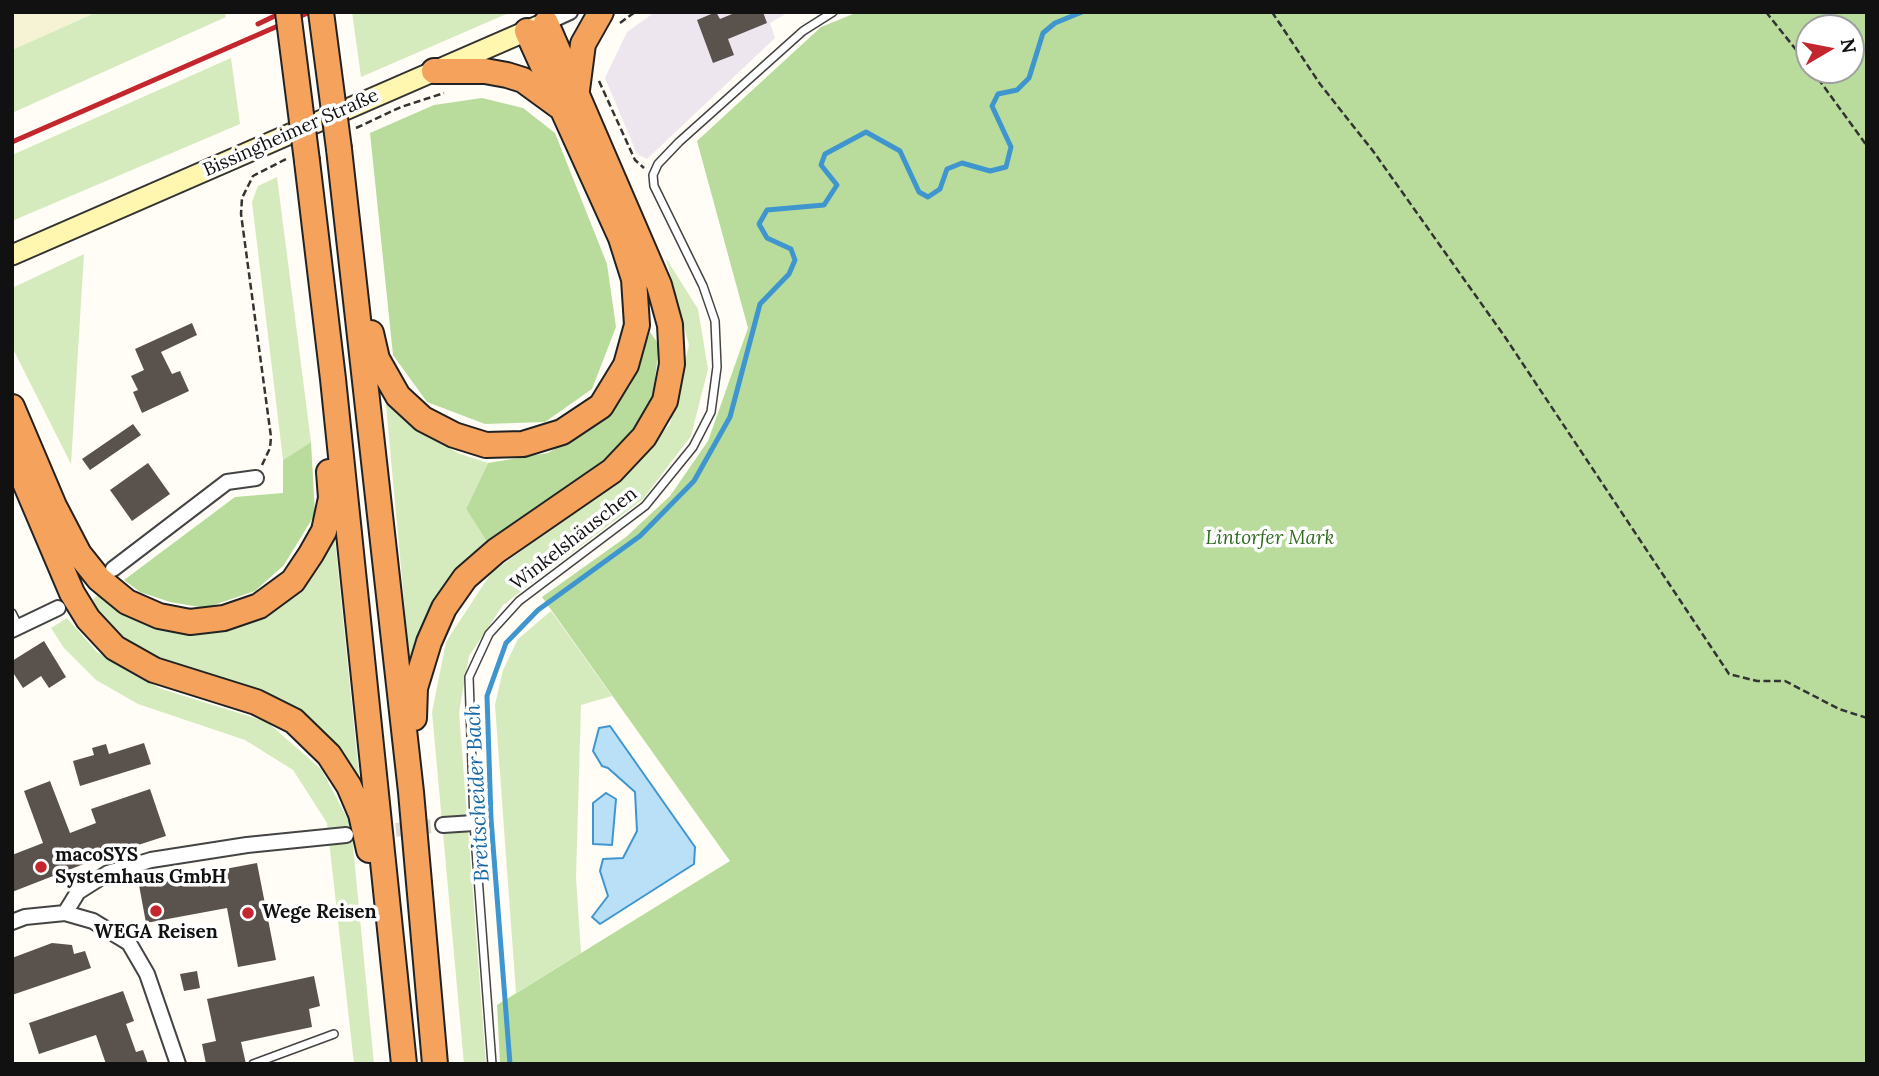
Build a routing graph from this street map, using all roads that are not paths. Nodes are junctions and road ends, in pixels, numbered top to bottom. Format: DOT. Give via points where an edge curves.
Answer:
graph roads {
  1 [pos="288,12"];
  2 [pos="321,12"];
  3 [pos="570,12"];
  4 [pos="832,12"];
  5 [pos="609,18"];
  6 [pos="537,27"];
  7 [pos="434,71"];
  8 [pos="570,102"];
  9 [pos="339,149"];
  10 [pos="12,255"];
  11 [pos="333,379"];
  12 [pos="12,407"];
  13 [pos="12,452"];
  14 [pos="256,478"];
  15 [pos="113,569"];
  16 [pos="58,608"];
  17 [pos="12,613"];
  18 [pos="16,629"];
  19 [pos="411,792"];
  20 [pos="474,823"];
  21 [pos="443,825"];
  22 [pos="346,835"];
  23 [pos="65,913"];
  24 [pos="12,922"];
  25 [pos="394,960"];
  26 [pos="334,1034"];
  27 [pos="178,1064"];
  28 [pos="253,1064"];
  29 [pos="404,1064"];
  30 [pos="435,1064"];
  31 [pos="492,1064"];
  1 -- 11 [label="highway, bridge" via="297,160"];
  2 -- 9 [label="highway, bridge"];
  3 -- 6 [label="street, Bissingheimer Straße"];
  4 -- 20 [label="lane, Winkelshäuschen" via="803,31 679,142 653,175 715,321 718,367 711,412 693,447 645,506 519,601 489,634 470,677"];
  5 -- 8 [label="highway" via="583,44"];
  6 -- 7 [label="street, Bissingheimer Straße"];
  6 -- 8 [label="highway"];
  7 -- 8 [label="highway" via="507,75"];
  7 -- 10 [label="street, Bissingheimer Straße"];
  8 -- 9 [label="highway" via="634,279 637,325 626,365 601,405 562,432 523,444 486,445 454,435 423,419 398,396 377,359 354,195"];
  8 -- 19 [label="highway" via="659,285 670,325 672,364 665,401 644,437 612,471 496,551 466,578 444,608 415,688"];
  9 -- 19 [label="highway"];
  11 -- 12 [label="highway" via="323,402 331,498 324,531 311,554 293,581 259,606 224,618 190,622 159,616 127,602 99,579 65,530"];
  11 -- 25 [label="highway"];
  13 -- 25 [label="highway" via="72,593 115,648 154,670 256,702 294,721 329,755 361,814 369,845 379,944"];
  14 -- 15 [label="street" via="227,482"];
  16 -- 18 [label="street"];
  17 -- 18 [label="lane"];
  19 -- 30 [label="highway"];
  20 -- 21 [label="street"];
  20 -- 31 [label="lane, Winkelshäuschen"];
  22 -- 23 [label="street" via="151,860 108,873 78,892"];
  23 -- 24 [label="street"];
  23 -- 27 [label="street" via="93,921 129,943 147,974"];
  25 -- 29 [label="highway"];
  26 -- 28 [label="lane"];
}
